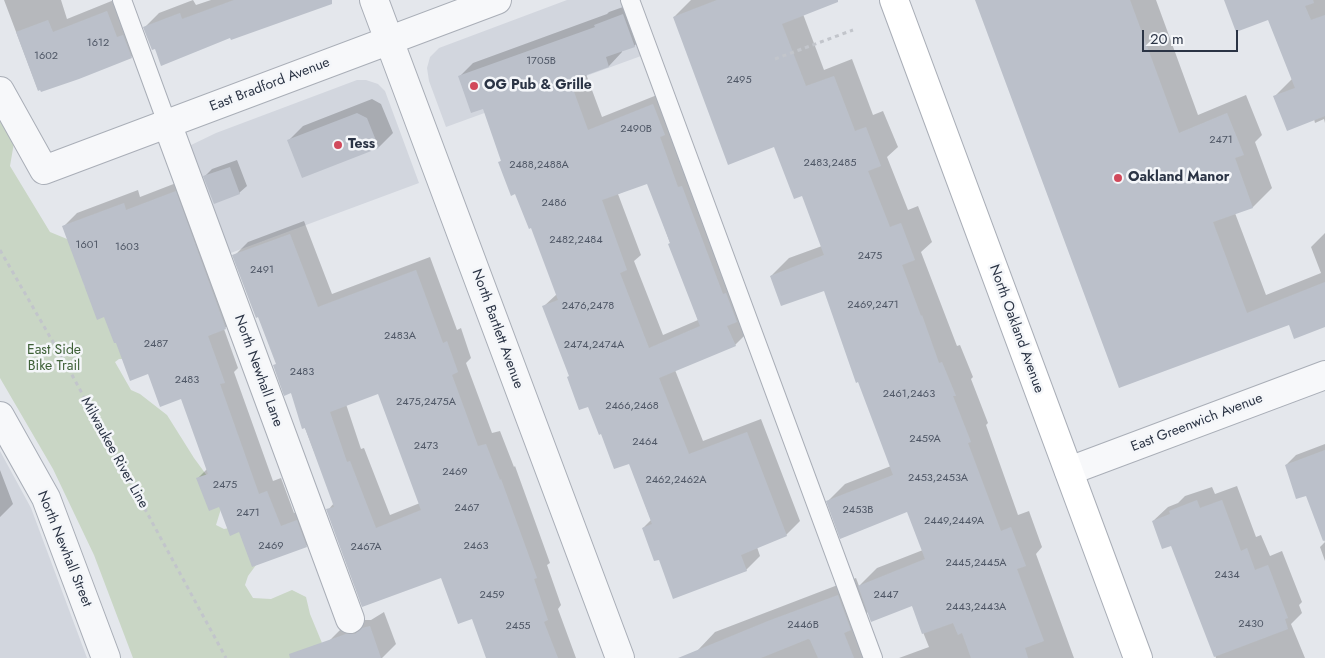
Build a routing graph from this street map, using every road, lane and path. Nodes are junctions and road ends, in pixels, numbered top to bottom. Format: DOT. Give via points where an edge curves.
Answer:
graph roads {
  1 [pos="122,0"];
  2 [pos="374,0"];
  3 [pos="497,0"];
  4 [pos="630,0"];
  5 [pos="894,0"];
  6 [pos="853,30"];
  7 [pos="389,40"];
  8 [pos="774,59"];
  9 [pos="0,91"];
  10 [pos="167,123"];
  11 [pos="0,250"];
  12 [pos="1325,375"];
  13 [pos="0,416"];
  14 [pos="1069,471"];
  15 [pos="350,619"];
  16 [pos="106,658"];
  17 [pos="226,658"];
  18 [pos="620,658"];
  19 [pos="873,658"];
  20 [pos="1138,658"];
  1 -- 10 [label="lane"];
  2 -- 7 [label="street, North Bartlett Avenue"];
  3 -- 7 [label="street, East Bradford Avenue"];
  4 -- 19 [label="lane"];
  5 -- 14 [label="main road, North Oakland Avenue"];
  6 -- 8 [label="path"];
  7 -- 10 [label="street, East Bradford Avenue"];
  7 -- 18 [label="street, North Bartlett Avenue"];
  9 -- 10 [label="street, East Bradford Avenue" via="44,170"];
  10 -- 15 [label="street, North Newhall Lane"];
  11 -- 17 [label="path, Milwaukee River Line"];
  12 -- 14 [label="street, East Greenwich Avenue"];
  13 -- 16 [label="street, North Newhall Street" via="46,498"];
  14 -- 20 [label="main road, North Oakland Avenue"];
}
